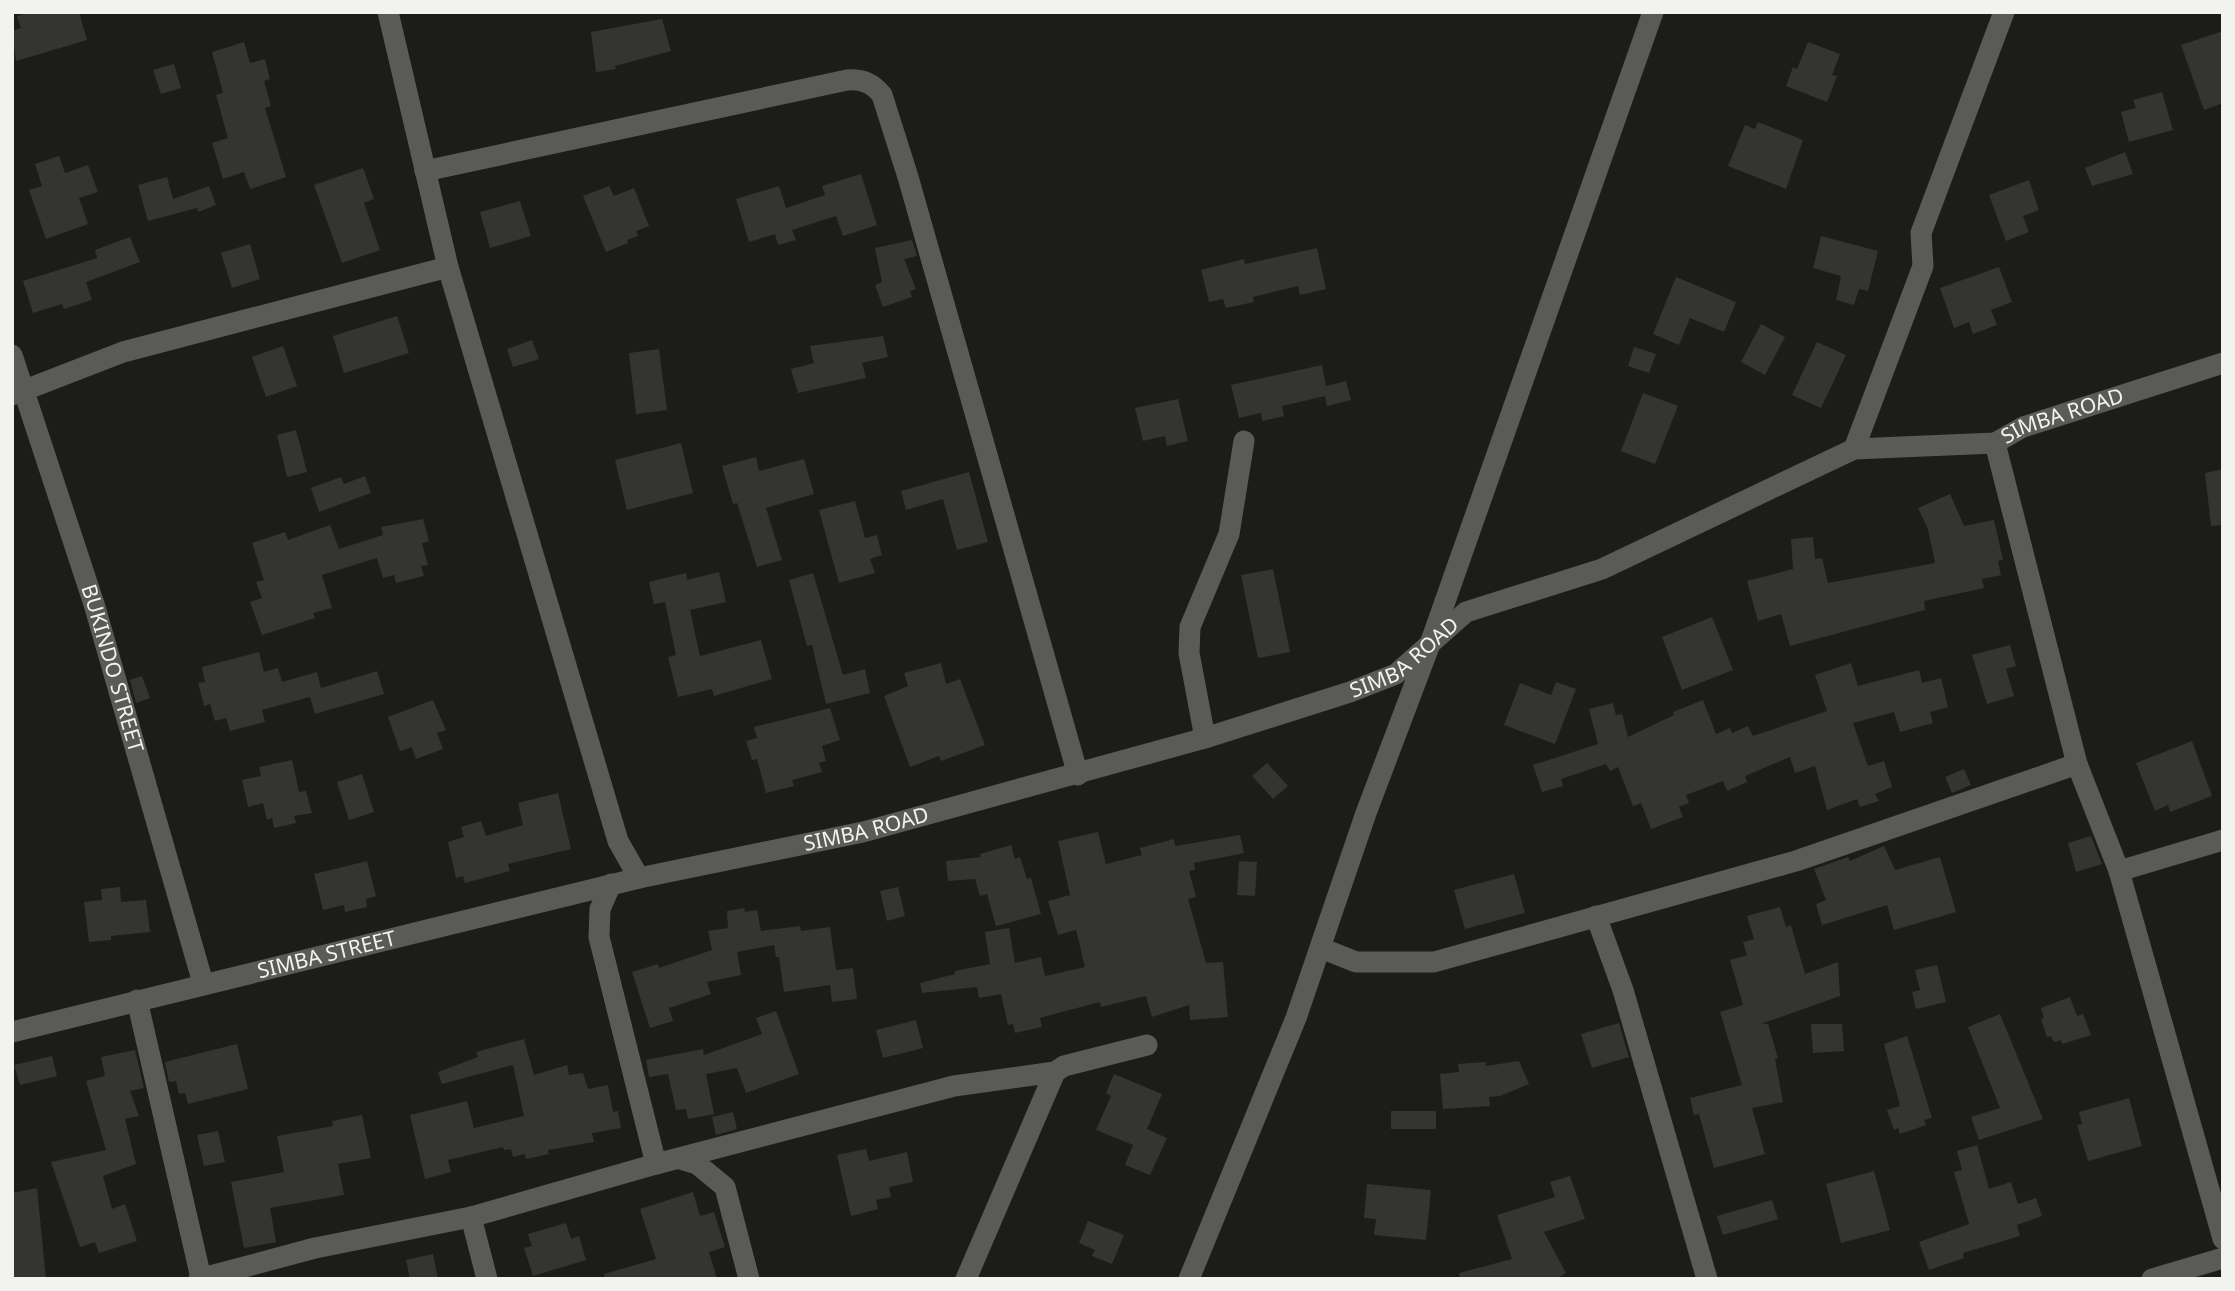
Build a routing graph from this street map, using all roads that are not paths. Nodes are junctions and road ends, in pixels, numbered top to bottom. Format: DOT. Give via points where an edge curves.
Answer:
graph roads {
  1 [pos="388,12"];
  2 [pos="1653,12"];
  3 [pos="2004,12"];
  4 [pos="425,171"];
  5 [pos="448,267"];
  6 [pos="12,355"];
  7 [pos="2223,363"];
  8 [pos="19,393"];
  9 [pos="1244,442"];
  10 [pos="1995,443"];
  11 [pos="1854,449"];
  12 [pos="1430,644"];
  13 [pos="1205,738"];
  14 [pos="2077,764"];
  15 [pos="1078,775"];
  16 [pos="2223,840"];
  17 [pos="2119,871"];
  18 [pos="639,878"];
  19 [pos="611,884"];
  20 [pos="1597,916"];
  21 [pos="1321,948"];
  22 [pos="203,983"];
  23 [pos="137,1000"];
  24 [pos="12,1032"];
  25 [pos="1147,1045"];
  26 [pos="1055,1072"];
  27 [pos="680,1159"];
  28 [pos="656,1164"];
  29 [pos="471,1217"];
  30 [pos="2223,1239"];
  31 [pos="2223,1258"];
  32 [pos="200,1278"];
  33 [pos="487,1279"];
  34 [pos="749,1279"];
  35 [pos="966,1279"];
  36 [pos="1189,1279"];
  37 [pos="1707,1279"];
  38 [pos="2152,1279"];
  1 -- 4 [label="street"];
  2 -- 12 [label="street"];
  3 -- 11 [label="street" via="1921,233 1923,266"];
  4 -- 5 [label="street"];
  4 -- 15 [label="street" via="847,80 858,79 875,87 882,95 908,177"];
  5 -- 8 [label="street" via="123,352"];
  5 -- 18 [label="street" via="618,841"];
  6 -- 8 [label="street, BUKINDO STREET"];
  7 -- 10 [label="street, SIMBA ROAD" via="2023,427"];
  8 -- 22 [label="street, BUKINDO STREET" via="94,604"];
  9 -- 13 [label="street" via="1229,534 1190,627 1189,653"];
  10 -- 11 [label="street, SIMBA ROAD"];
  10 -- 14 [label="street"];
  11 -- 12 [label="street, SIMBA ROAD" via="1602,569 1466,612"];
  12 -- 13 [label="street, SIMBA ROAD" via="1396,674"];
  12 -- 21 [label="street"];
  13 -- 15 [label="street, SIMBA ROAD"];
  14 -- 17 [label="street"];
  14 -- 20 [label="street" via="1796,861"];
  15 -- 18 [label="street, SIMBA ROAD" via="863,832"];
  16 -- 17 [label="street"];
  17 -- 30 [label="street"];
  18 -- 19 [label="street, SIMBA STREET"];
  19 -- 22 [label="street, SIMBA STREET"];
  19 -- 28 [label="street" via="600,909 599,937"];
  20 -- 21 [label="street" via="1434,962 1356,962"];
  20 -- 37 [label="street"];
  21 -- 36 [label="street"];
  22 -- 23 [label="street, SIMBA STREET"];
  23 -- 24 [label="street, SIMBA STREET"];
  23 -- 32 [label="street"];
  25 -- 26 [label="street"];
  26 -- 27 [label="street" via="954,1086"];
  26 -- 35 [label="street"];
  27 -- 28 [label="street"];
  27 -- 34 [label="street" via="697,1164 725,1186"];
  28 -- 29 [label="street"];
  29 -- 32 [label="street" via="315,1248"];
  29 -- 33 [label="street"];
  31 -- 38 [label="street"];
}
